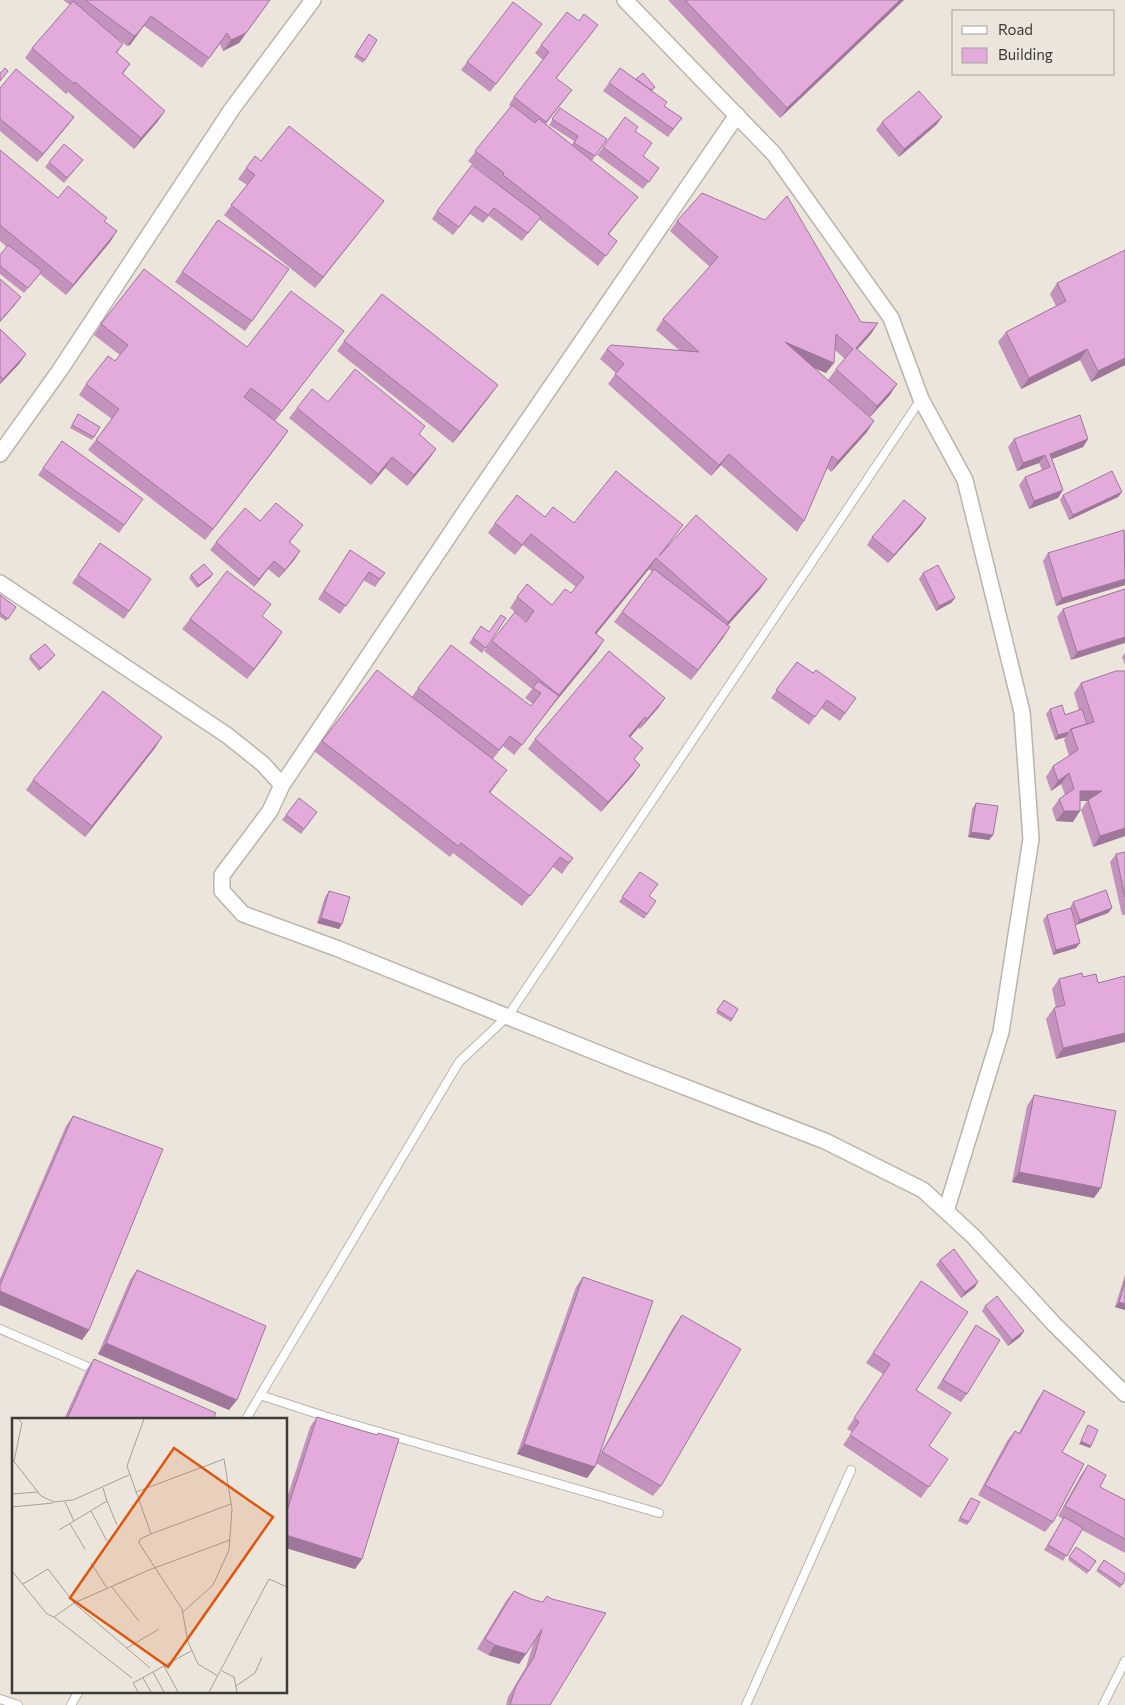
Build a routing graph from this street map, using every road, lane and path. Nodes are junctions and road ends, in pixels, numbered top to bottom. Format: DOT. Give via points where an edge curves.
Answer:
graph roads {
  1 [pos="313,0"];
  2 [pos="625,0"];
  3 [pos="737,115"];
  4 [pos="921,399"];
  5 [pos="0,454"];
  6 [pos="0,583"];
  7 [pos="282,785"];
  8 [pos="508,1016"];
  9 [pos="946,1211"];
  10 [pos="0,1330"];
  11 [pos="107,1376"];
  12 [pos="1125,1394"];
  13 [pos="260,1395"];
  14 [pos="247,1418"];
  15 [pos="851,1470"];
  16 [pos="659,1514"];
  17 [pos="1125,1661"];
  18 [pos="79,1692"];
  19 [pos="0,1699"];
  20 [pos="18,1705"];
  21 [pos="71,1705"];
  22 [pos="746,1705"];
  23 [pos="1104,1705"];
  1 -- 5 [label="street" via="232,109 60,370"];
  2 -- 3 [label="street"];
  3 -- 4 [label="street" via="774,154 892,318"];
  3 -- 7 [label="street"];
  4 -- 8 [label="lane"];
  4 -- 9 [label="street" via="966,480 1022,712 1031,838 1001,1032"];
  6 -- 7 [label="street" via="228,736 263,764"];
  7 -- 8 [label="street" via="270,811 222,875 222,891 243,914"];
  8 -- 9 [label="street" via="826,1141 924,1190"];
  8 -- 13 [label="lane" via="459,1062"];
  9 -- 12 [label="street"];
  10 -- 11 [label="lane"];
  13 -- 14 [label="lane"];
  13 -- 16 [label="lane"];
  15 -- 22 [label="lane"];
  17 -- 23 [label="lane"];
  18 -- 21 [label="lane"];
  19 -- 20 [label="lane"];
}
